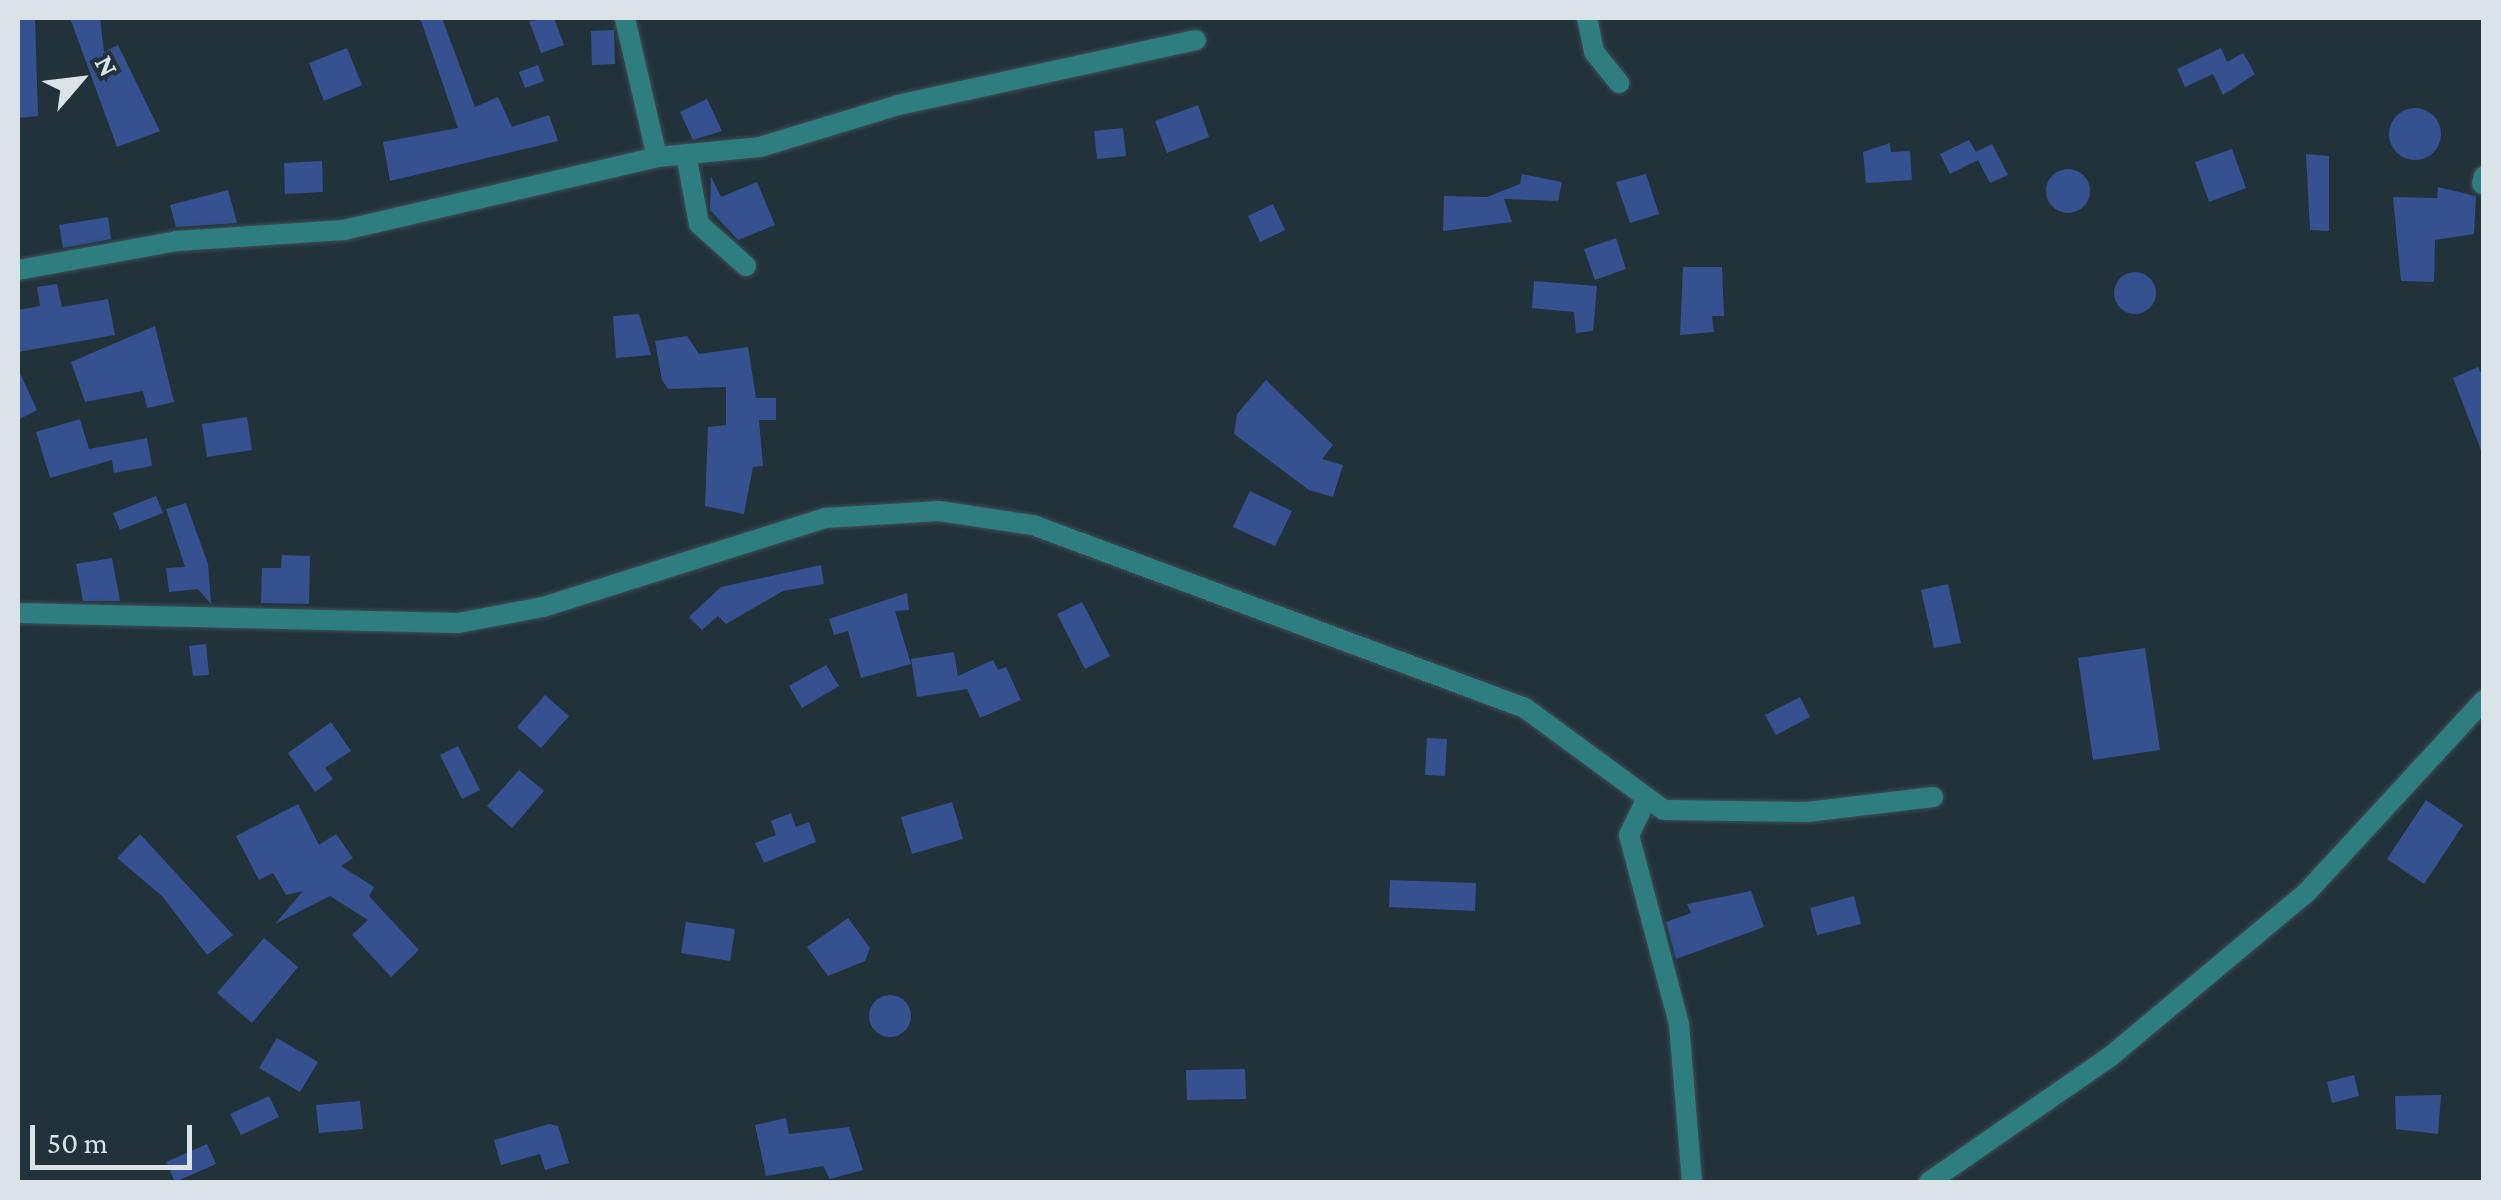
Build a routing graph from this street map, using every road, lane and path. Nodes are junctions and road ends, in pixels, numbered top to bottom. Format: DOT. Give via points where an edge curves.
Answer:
graph roads {
  1 [pos="625,18"];
  2 [pos="1587,18"];
  3 [pos="1196,40"];
  4 [pos="1619,83"];
  5 [pos="686,154"];
  6 [pos="657,157"];
  7 [pos="746,266"];
  8 [pos="18,270"];
  9 [pos="18,613"];
  10 [pos="2484,700"];
  11 [pos="1933,797"];
  12 [pos="1647,798"];
  13 [pos="1692,1182"];
  14 [pos="1929,1182"];
  1 -- 6 [label="street"];
  2 -- 4 [label="street" via="1594,52"];
  3 -- 5 [label="street" via="898,105 760,147"];
  5 -- 6 [label="street"];
  5 -- 7 [label="street" via="698,224"];
  6 -- 8 [label="street" via="344,230 178,241"];
  9 -- 12 [label="street" via="458,623 543,607 825,518 940,511 1033,525 1525,708"];
  10 -- 14 [label="street" via="2306,892 2112,1056"];
  11 -- 12 [label="street" via="1720,815 1664,810"];
  12 -- 13 [label="street" via="1629,835 1679,1024"];
}
